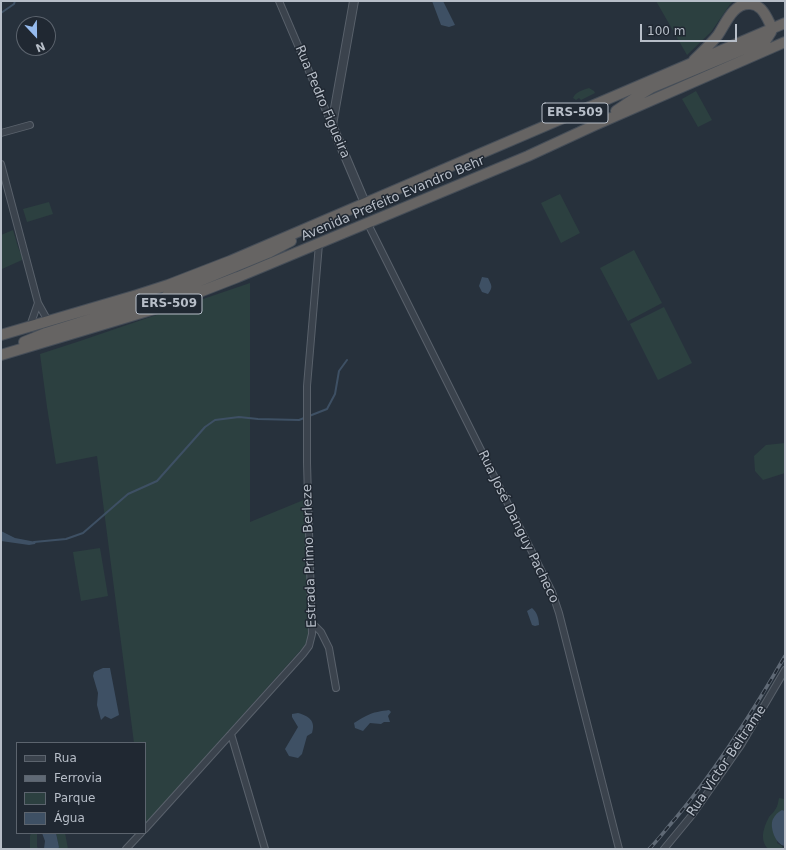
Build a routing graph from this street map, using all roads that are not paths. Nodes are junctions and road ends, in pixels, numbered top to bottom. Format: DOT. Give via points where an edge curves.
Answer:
graph roads {
  1 [pos="278,1"];
  2 [pos="354,1"];
  3 [pos="785,22"];
  4 [pos="772,28"];
  5 [pos="785,42"];
  6 [pos="690,64"];
  7 [pos="30,125"];
  8 [pos="332,125"];
  9 [pos="595,125"];
  10 [pos="1,133"];
  11 [pos="1,164"];
  12 [pos="365,203"];
  13 [pos="316,224"];
  14 [pos="368,224"];
  15 [pos="320,244"];
  16 [pos="137,295"];
  17 [pos="38,303"];
  18 [pos="161,307"];
  19 [pos="48,321"];
  20 [pos="30,326"];
  21 [pos="1,335"];
  22 [pos="1,355"];
  23 [pos="312,624"];
  24 [pos="785,670"];
  25 [pos="336,688"];
  26 [pos="231,734"];
  27 [pos="146,828"];
  28 [pos="140,834"];
  29 [pos="126,849"];
  30 [pos="265,849"];
  31 [pos="619,849"];
  32 [pos="664,849"];
  1 -- 8 [label="street, Rua Pedro Figueira"];
  2 -- 8 [label="street"];
  3 -- 4 [label="highway, Avenida Prefeito Evandro Behr / ERS-509"];
  4 -- 6 [label="highway, Avenida Prefeito Evandro Behr / ERS-509"];
  4 -- 6 [label="highway" via="761,8 746,4 734,10 712,43"];
  4 -- 9 [label="highway" via="766,40 651,88"];
  5 -- 9 [label="highway, Avenida Prefeito Evandro Behr / ERS-509"];
  6 -- 12 [label="highway, Avenida Prefeito Evandro Behr / ERS-509"];
  7 -- 10 [label="street"];
  8 -- 12 [label="street, Rua Pedro Figueira"];
  9 -- 14 [label="highway, Avenida Prefeito Evandro Behr / ERS-509" via="541,151"];
  11 -- 17 [label="street"];
  12 -- 13 [label="highway, Avenida Prefeito Evandro Behr / ERS-509"];
  13 -- 16 [label="highway, Avenida Prefeito Evandro Behr / ERS-509" via="204,271"];
  13 -- 18 [label="highway" via="268,253 166,296"];
  14 -- 15 [label="highway, Avenida Prefeito Evandro Behr / ERS-509"];
  14 -- 31 [label="street, Rua José Danguy Pacheco" via="552,592"];
  15 -- 18 [label="highway, Avenida Prefeito Evandro Behr / ERS-509"];
  15 -- 23 [label="street, Estrada Primo Berleze" via="307,386"];
  16 -- 19 [label="highway, Avenida Prefeito Evandro Behr / ERS-509"];
  16 -- 22 [label="highway" via="136,304 46,333"];
  17 -- 19 [label="street"];
  17 -- 20 [label="street"];
  18 -- 22 [label="highway, Avenida Prefeito Evandro Behr / ERS-509"];
  19 -- 20 [label="highway, Avenida Prefeito Evandro Behr / ERS-509"];
  20 -- 21 [label="highway, Avenida Prefeito Evandro Behr / ERS-509"];
  23 -- 25 [label="street" via="321,632 329,648"];
  23 -- 26 [label="street, Estrada Primo Berleze" via="309,646"];
  24 -- 32 [label="street, Rua Victor Beltrame" via="740,745 692,815"];
  26 -- 27 [label="street, Estrada Primo Berleze"];
  26 -- 30 [label="street"];
  28 -- 29 [label="street"];
}
